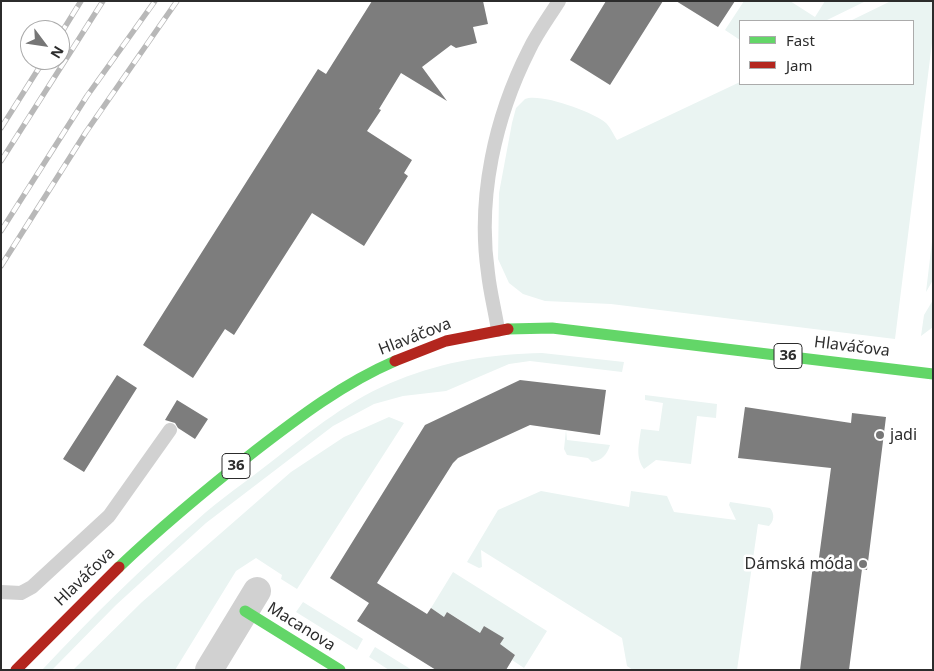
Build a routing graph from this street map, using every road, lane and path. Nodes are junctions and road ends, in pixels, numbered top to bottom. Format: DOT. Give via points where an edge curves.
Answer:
graph roads {
  1 [pos="559,1"];
  2 [pos="498,330"];
  3 [pos="933,374"];
  4 [pos="170,430"];
  5 [pos="1,592"];
  6 [pos="251,601"];
  7 [pos="16,670"];
  8 [pos="209,670"];
  9 [pos="340,670"];
  1 -- 2 [label="lane" via="518,75 501,120 493,154 485,230 487,272"];
  2 -- 3 [label="main road, Hlaváčova / 36" via="552,328"];
  2 -- 7 [label="main road, Hlaváčova / 36" via="468,335 412,353 361,378 312,409 210,487 134,553 89,594"];
  4 -- 5 [label="lane" via="98,528 32,587 21,593"];
  6 -- 8 [label="street"];
  6 -- 9 [label="main road, Macanova"];
}
